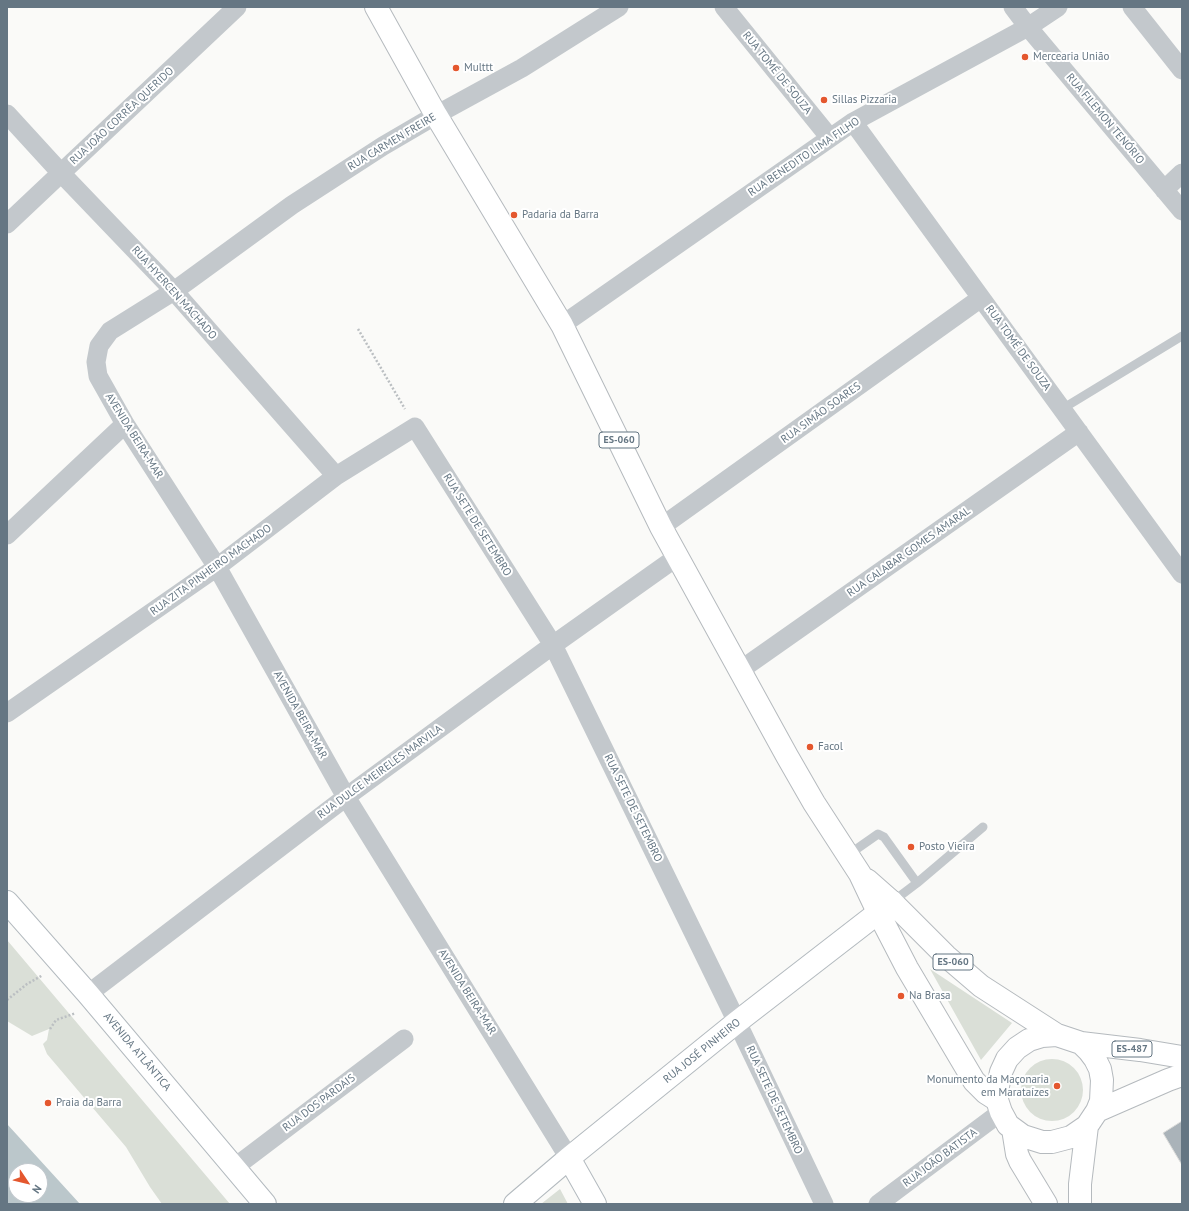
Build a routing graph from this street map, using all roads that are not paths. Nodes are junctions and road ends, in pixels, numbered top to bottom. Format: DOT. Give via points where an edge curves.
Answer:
graph roads {
  1 [pos="237,7"];
  2 [pos="376,7"];
  3 [pos="619,7"];
  4 [pos="724,7"];
  5 [pos="1013,7"];
  6 [pos="1058,7"];
  7 [pos="1132,7"];
  8 [pos="1028,27"];
  9 [pos="1182,70"];
  10 [pos="7,114"];
  11 [pos="436,115"];
  12 [pos="854,122"];
  13 [pos="830,138"];
  14 [pos="61,173"];
  15 [pos="1182,173"];
  16 [pos="1164,190"];
  17 [pos="1182,211"];
  18 [pos="7,224"];
  19 [pos="174,291"];
  20 [pos="981,298"];
  21 [pos="562,325"];
  22 [pos="1182,336"];
  23 [pos="1062,409"];
  24 [pos="125,424"];
  25 [pos="415,427"];
  26 [pos="1079,432"];
  27 [pos="336,476"];
  28 [pos="661,527"];
  29 [pos="7,535"];
  30 [pos="677,557"];
  31 [pos="217,567"];
  32 [pos="1182,574"];
  33 [pos="553,645"];
  34 [pos="739,671"];
  35 [pos="7,713"];
  36 [pos="346,797"];
  37 [pos="982,827"];
  38 [pos="848,855"];
  39 [pos="917,883"];
  40 [pos="7,902"];
  41 [pos="885,907"];
  42 [pos="85,1003"];
  43 [pos="737,1022"];
  44 [pos="1057,1034"];
  45 [pos="404,1039"];
  46 [pos="1081,1043"];
  47 [pos="1182,1057"];
  48 [pos="1182,1075"];
  49 [pos="1004,1114"];
  50 [pos="1092,1119"];
  51 [pos="570,1158"];
  52 [pos="234,1166"];
  53 [pos="265,1204"];
  54 [pos="515,1204"];
  55 [pos="595,1204"];
  56 [pos="824,1204"];
  57 [pos="878,1204"];
  58 [pos="1046,1204"];
  59 [pos="1080,1204"];
  1 -- 14 [label="street, RUA JOÃO CORRÊA QUERIDO"];
  2 -- 11 [label="main road, ES-060"];
  3 -- 11 [label="street, RUA CARMEN FREIRE" via="522,68"];
  4 -- 13 [label="street, RUA TOMÉ DE SOUZA"];
  5 -- 8 [label="street, RUA FILEMON TENÓRIO"];
  6 -- 8 [label="street, RUA BENEDITO LIMA FILHO"];
  7 -- 9 [label="street"];
  8 -- 12 [label="street, RUA BENEDITO LIMA FILHO"];
  8 -- 16 [label="street, RUA FILEMON TENÓRIO"];
  10 -- 14 [label="street, RUA HYERCEN MACHADO"];
  11 -- 19 [label="street, RUA CARMEN FREIRE" via="292,205"];
  11 -- 21 [label="main road, ES-060"];
  12 -- 13 [label="street, RUA BENEDITO LIMA FILHO"];
  12 -- 20 [label="street, RUA TOMÉ DE SOUZA"];
  13 -- 21 [label="street, RUA BENEDITO LIMA FILHO"];
  14 -- 18 [label="street, RUA JOÃO CORRÊA QUERIDO"];
  14 -- 19 [label="street, RUA HYERCEN MACHADO"];
  15 -- 16 [label="street"];
  16 -- 17 [label="street, RUA FILEMON TENÓRIO"];
  19 -- 24 [label="street, AVENIDA BEIRA-MAR" via="110,331 99,346 96,362 98,376"];
  19 -- 27 [label="street, RUA HYERCEN MACHADO"];
  20 -- 23 [label="street, RUA TOMÉ DE SOUZA"];
  20 -- 28 [label="street, RUA SIMÃO SOARES"];
  21 -- 28 [label="main road, ES-060"];
  22 -- 23 [label="lane"];
  23 -- 26 [label="street, RUA TOMÉ DE SOUZA"];
  24 -- 29 [label="street"];
  24 -- 31 [label="street, AVENIDA BEIRA-MAR"];
  25 -- 27 [label="street, RUA ZITA PINHEIRO MACHADO"];
  25 -- 33 [label="street, RUA SETE DE SETEMBRO"];
  26 -- 32 [label="street, RUA TOMÉ DE SOUZA"];
  26 -- 34 [label="street, RUA CALABAR GOMES AMARAL"];
  27 -- 31 [label="street, RUA ZITA PINHEIRO MACHADO"];
  28 -- 30 [label="main road, ES-060"];
  30 -- 33 [label="street, RUA DULCE MEIRELES MARVILA"];
  30 -- 34 [label="main road, ES-060"];
  31 -- 35 [label="street, RUA ZITA PINHEIRO MACHADO"];
  31 -- 36 [label="street, AVENIDA BEIRA-MAR"];
  33 -- 36 [label="street, RUA DULCE MEIRELES MARVILA"];
  33 -- 43 [label="street, RUA SETE DE SETEMBRO"];
  34 -- 38 [label="main road, ES-060" via="810,796"];
  36 -- 42 [label="street, RUA DULCE MEIRELES MARVILA"];
  36 -- 51 [label="street, AVENIDA BEIRA-MAR"];
  37 -- 39 [label="lane"];
  38 -- 39 [label="lane" via="878,834 884,837"];
  38 -- 41 [label="main road, ES-060"];
  39 -- 41 [label="lane"];
  40 -- 42 [label="main road, AVENIDA ATLÂNTICA"];
  41 -- 43 [label="main road, RUA JOSÉ PINHEIRO"];
  41 -- 44 [label="main road, ES-060" via="981,986"];
  41 -- 49 [label="main road, ES-060" via="907,968 974,1081"];
  42 -- 52 [label="main road, AVENIDA ATLÂNTICA"];
  43 -- 51 [label="main road, RUA JOSÉ PINHEIRO"];
  43 -- 56 [label="street, RUA SETE DE SETEMBRO"];
  44 -- 46 [label="main road, ES-060"];
  44 -- 49 [label="main road" via="1029,1040 1007,1059 998,1086"];
  45 -- 52 [label="street, RUA DOS PARDAIS"];
  46 -- 47 [label="main road, ES-487"];
  46 -- 50 [label="main road, ES-060" via="1095,1059 1101,1074 1101,1101"];
  48 -- 50 [label="main road"];
  49 -- 50 [label="main road, ES-060" via="1023,1136 1042,1142 1071,1137"];
  49 -- 57 [label="street, RUA JOÃO BATISTA"];
  49 -- 58 [label="main road" via="1020,1161"];
  50 -- 59 [label="main road, ES-060" via="1080,1184"];
  51 -- 54 [label="main road, RUA JOSÉ PINHEIRO"];
  51 -- 55 [label="main road"];
  52 -- 53 [label="main road, AVENIDA ATLÂNTICA"];
}
